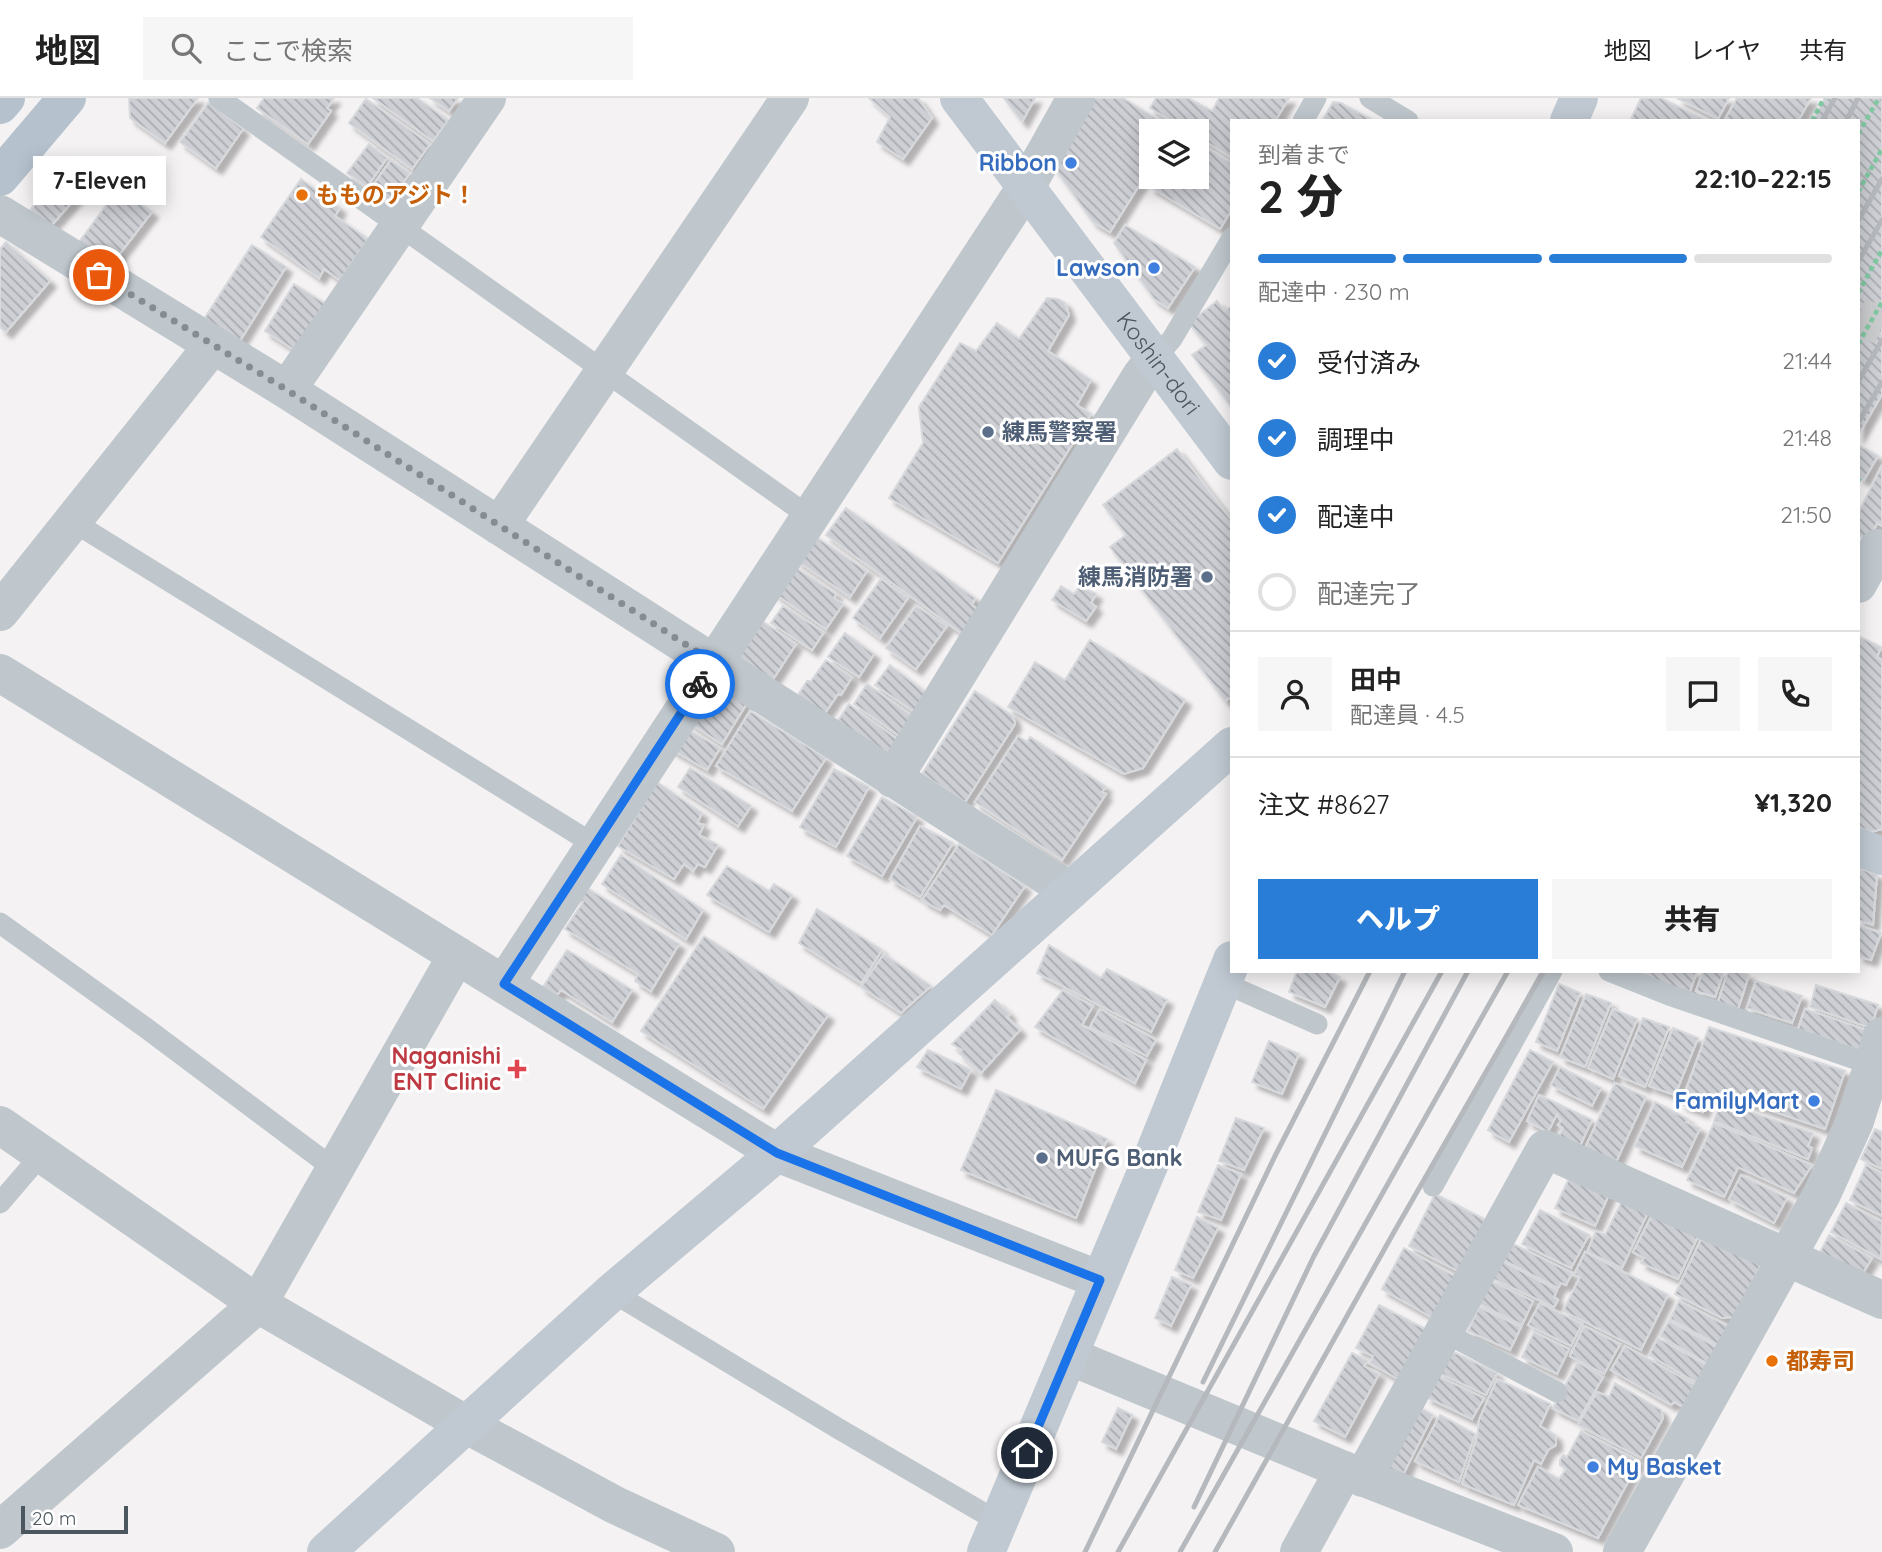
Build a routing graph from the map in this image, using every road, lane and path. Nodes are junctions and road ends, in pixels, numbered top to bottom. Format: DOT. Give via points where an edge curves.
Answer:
graph roads {
  1 [pos="6,98"];
  2 [pos="66,98"];
  3 [pos="219,98"];
  4 [pos="487,98"];
  5 [pos="790,98"];
  6 [pos="958,98"];
  7 [pos="1076,98"];
  8 [pos="1316,98"];
  9 [pos="1370,98"];
  10 [pos="1578,98"];
  11 [pos="1824,98"];
  12 [pos="1879,98"];
  13 [pos="0,105"];
  14 [pos="1304,119"];
  15 [pos="1405,119"];
  16 [pos="1570,119"];
  17 [pos="1813,119"];
  18 [pos="1860,131"];
  19 [pos="1882,149"];
  20 [pos="0,177"];
  21 [pos="1026,187"];
  22 [pos="1860,188"];
  23 [pos="0,214"];
  24 [pos="400,225"];
  25 [pos="1230,242"];
  26 [pos="1882,250"];
  27 [pos="1860,289"];
  28 [pos="1882,302"];
  29 [pos="1860,340"];
  30 [pos="212,345"];
  31 [pos="1155,358"];
  32 [pos="604,370"];
  33 [pos="287,390"];
  34 [pos="1230,458"];
  35 [pos="810,517"];
  36 [pos="72,521"];
  37 [pos="499,526"];
  38 [pos="1882,549"];
  39 [pos="1860,580"];
  40 [pos="0,612"];
  41 [pos="715,663"];
  42 [pos="0,673"];
  43 [pos="1230,749"];
  44 [pos="893,779"];
  45 [pos="595,845"];
  46 [pos="1860,848"];
  47 [pos="1882,856"];
  48 [pos="1070,891"];
  49 [pos="0,923"];
  50 [pos="457,955"];
  51 [pos="1228,972"];
  52 [pos="1551,973"];
  53 [pos="1614,973"];
  54 [pos="504,984"];
  55 [pos="1317,1024"];
  56 [pos="1877,1051"];
  57 [pos="0,1125"];
  58 [pos="777,1153"];
  59 [pos="41,1155"];
  60 [pos="333,1168"];
  61 [pos="1433,1186"];
  62 [pos="0,1203"];
  63 [pos="1786,1258"];
  64 [pos="1100,1280"];
  65 [pos="612,1292"];
  66 [pos="1882,1300"];
  67 [pos="258,1304"];
  68 [pos="1444,1332"];
  69 [pos="1069,1356"];
  70 [pos="1557,1392"];
  71 [pos="467,1425"];
  72 [pos="1354,1474"];
  73 [pos="0,1530"];
  74 [pos="992,1537"];
  75 [pos="326,1552"];
  76 [pos="716,1552"];
  77 [pos="1299,1552"];
  78 [pos="1554,1552"];
  79 [pos="1622,1552"];
  1 -- 13 [label="main road"];
  2 -- 20 [label="main road"];
  3 -- 24 [label="lane"];
  4 -- 24 [label="street"];
  5 -- 32 [label="street"];
  6 -- 21 [label="street, Koshin-dori"];
  7 -- 21 [label="street"];
  8 -- 14 [label="lane"];
  9 -- 15 [label="lane"];
  10 -- 16 [label="street"];
  11 -- 17 [label="path"];
  12 -- 18 [label="path"];
  19 -- 22 [label="path"];
  21 -- 31 [label="street, Koshin-dori"];
  21 -- 35 [label="street"];
  23 -- 30 [label="street"];
  24 -- 32 [label="lane"];
  24 -- 33 [label="street"];
  25 -- 31 [label="lane" via="1172,339"];
  26 -- 27 [label="path"];
  28 -- 29 [label="path"];
  30 -- 33 [label="street"];
  30 -- 36 [label="street"];
  31 -- 34 [label="street, Koshin-dori"];
  31 -- 44 [label="street"];
  32 -- 35 [label="lane"];
  32 -- 37 [label="street"];
  33 -- 37 [label="street"];
  35 -- 41 [label="street"];
  36 -- 40 [label="street"];
  36 -- 45 [label="lane"];
  37 -- 41 [label="street"];
  38 -- 39 [label="street" via="1878,548"];
  41 -- 44 [label="street"];
  41 -- 45 [label="street"];
  42 -- 50 [label="street"];
  43 -- 48 [label="street"];
  44 -- 48 [label="street"];
  45 -- 54 [label="street"];
  46 -- 47 [label="street"];
  48 -- 58 [label="street"];
  49 -- 60 [label="lane"];
  50 -- 54 [label="street"];
  50 -- 60 [label="street"];
  51 -- 55 [label="lane"];
  51 -- 64 [label="street"];
  52 -- 61 [label="lane"];
  53 -- 56 [label="lane" via="1668,995"];
  54 -- 58 [label="street"];
  56 -- 63 [label="street" via="1855,1121"];
  57 -- 59 [label="street"];
  58 -- 64 [label="street"];
  58 -- 65 [label="street"];
  59 -- 62 [label="lane"];
  59 -- 67 [label="street"];
  60 -- 67 [label="street"];
  63 -- 66 [label="street"];
  63 -- 68 [label="street" via="1545,1149"];
  63 -- 79 [label="street"];
  64 -- 69 [label="street"];
  65 -- 71 [label="street"];
  65 -- 74 [label="lane" via="839,1429"];
  67 -- 71 [label="street"];
  67 -- 73 [label="street"];
  68 -- 70 [label="lane"];
  68 -- 72 [label="street"];
  69 -- 72 [label="street"];
  69 -- 74 [label="street"];
  71 -- 75 [label="street"];
  71 -- 76 [label="street" via="615,1505"];
  72 -- 77 [label="street"];
  72 -- 78 [label="street"];
}
